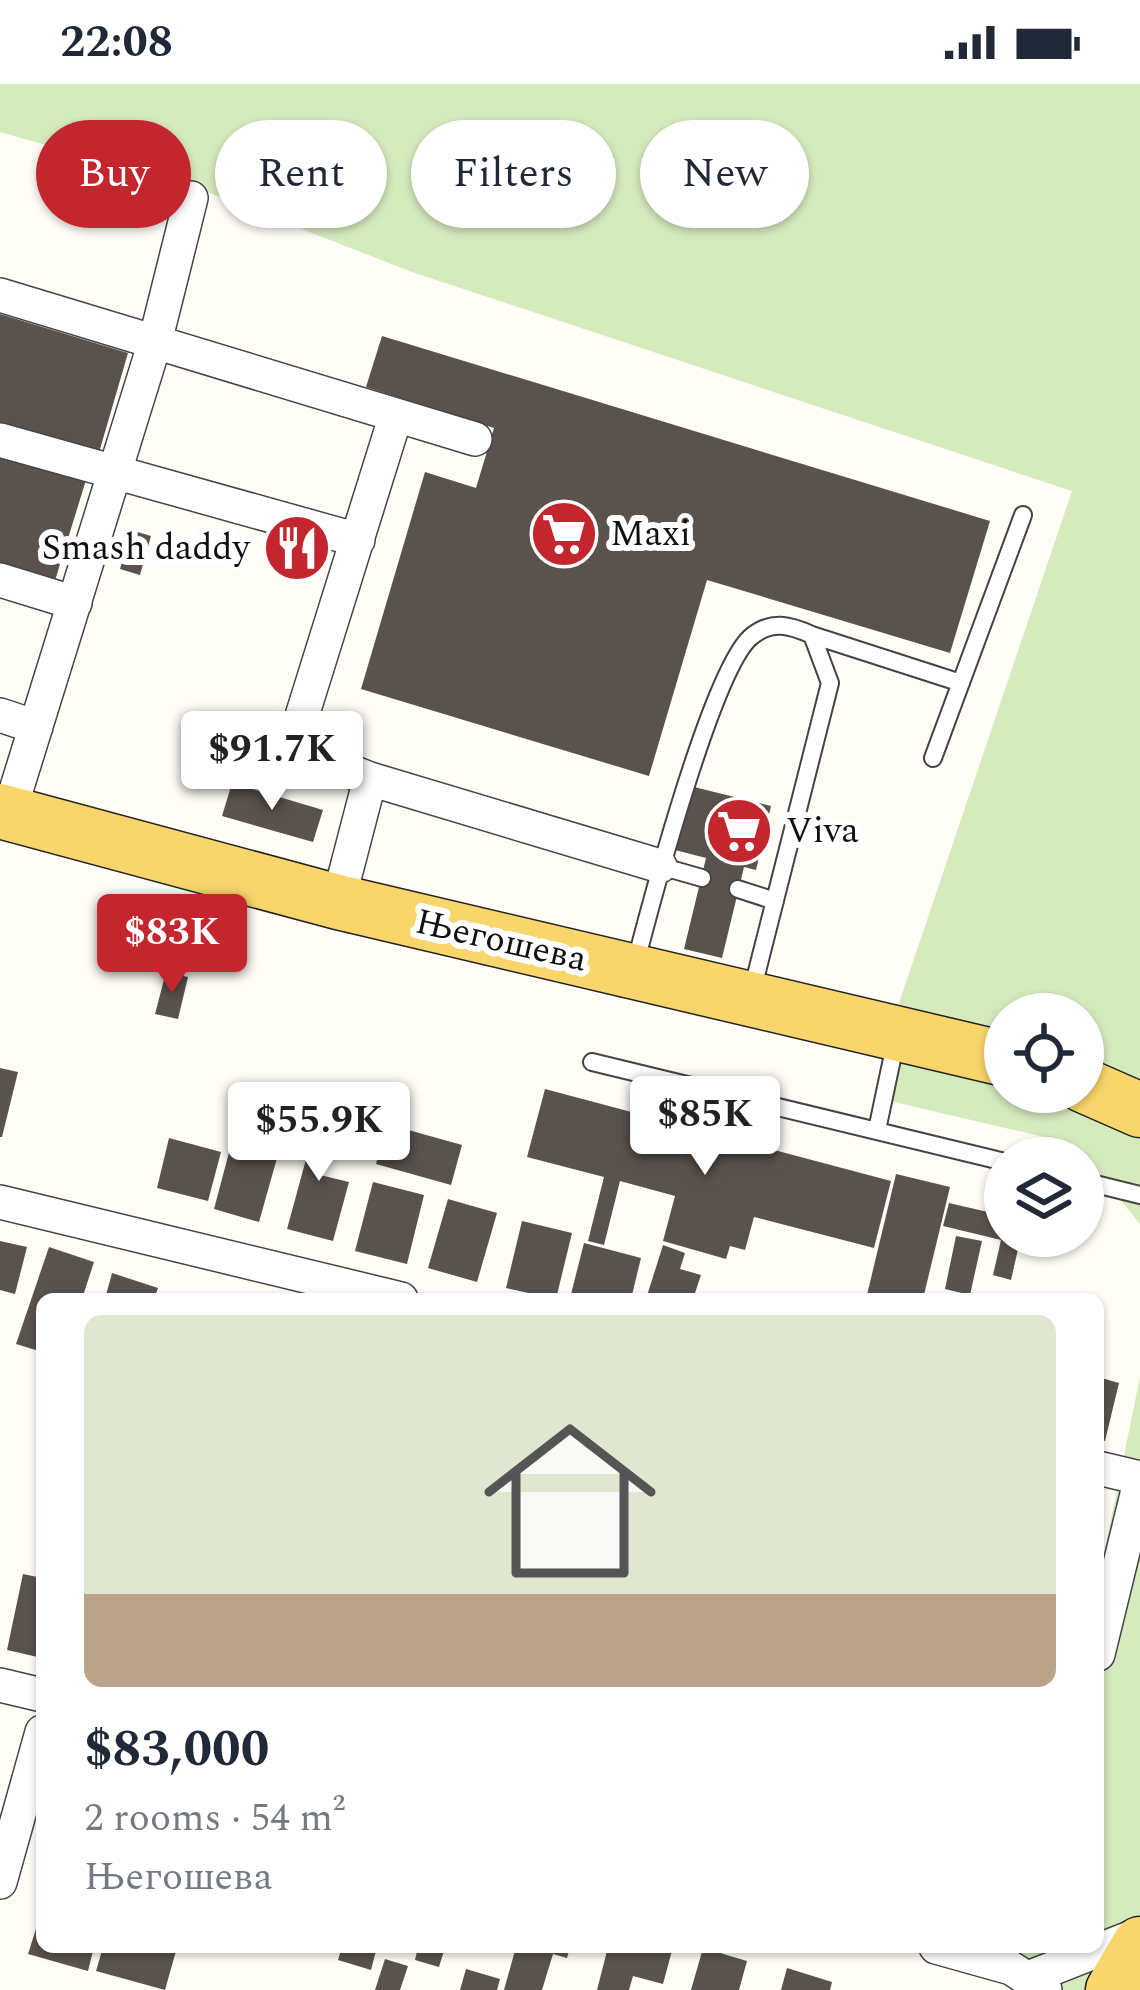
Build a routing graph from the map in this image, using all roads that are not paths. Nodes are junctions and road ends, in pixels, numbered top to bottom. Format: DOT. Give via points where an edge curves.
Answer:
graph roads {
  1 [pos="184,228"];
  2 [pos="0,295"];
  3 [pos="155,342"];
  4 [pos="396,415"];
  5 [pos="475,439"];
  6 [pos="0,440"];
  7 [pos="116,472"];
  8 [pos="1023,515"];
  9 [pos="358,540"];
  10 [pos="0,580"];
  11 [pos="75,604"];
  12 [pos="812,635"];
  13 [pos="961,682"];
  14 [pos="0,715"];
  15 [pos="36,727"];
  16 [pos="933,758"];
  17 [pos="370,779"];
  18 [pos="4,812"];
  19 [pos="660,866"];
  20 [pos="702,878"];
  21 [pos="738,890"];
  22 [pos="776,901"];
  23 [pos="338,902"];
  24 [pos="633,972"];
  25 [pos="750,999"];
  26 [pos="897,1034"];
  27 [pos="984,1054"];
  28 [pos="592,1062"];
  29 [pos="1104,1094"];
  30 [pos="1140,1110"];
  31 [pos="877,1130"];
  32 [pos="984,1157"];
  33 [pos="1104,1187"];
  34 [pos="1140,1196"];
  35 [pos="0,1202"];
  36 [pos="376,1293"];
  37 [pos="1104,1470"];
  38 [pos="1140,1480"];
  39 [pos="1104,1629"];
  40 [pos="0,1684"];
  41 [pos="36,1693"];
  42 [pos="36,1753"];
  43 [pos="0,1882"];
  44 [pos="1140,1934"];
  45 [pos="1140,1944"];
  46 [pos="1104,1946"];
  47 [pos="959,1953"];
  48 [pos="1085,1953"];
  49 [pos="1030,1972"];
  50 [pos="1113,1990"];
  1 -- 3 [label="street"];
  2 -- 3 [label="street"];
  3 -- 4 [label="street"];
  3 -- 7 [label="street"];
  4 -- 5 [label="street"];
  4 -- 9 [label="street"];
  6 -- 7 [label="street"];
  7 -- 9 [label="street"];
  7 -- 11 [label="street"];
  8 -- 13 [label="lane"];
  9 -- 17 [label="street" via="302,716 304,734 324,761"];
  10 -- 11 [label="street"];
  11 -- 15 [label="street"];
  12 -- 13 [label="lane"];
  12 -- 19 [label="lane" via="769,626 748,639 729,668"];
  12 -- 22 [label="lane" via="830,682 826,715"];
  13 -- 16 [label="lane"];
  14 -- 15 [label="street"];
  15 -- 18 [label="street"];
  17 -- 19 [label="street"];
  17 -- 23 [label="street"];
  18 -- 23 [label="main road, Његошева"];
  19 -- 20 [label="lane"];
  19 -- 24 [label="lane"];
  21 -- 22 [label="lane"];
  22 -- 25 [label="lane"];
  23 -- 24 [label="main road, Његошева"];
  24 -- 25 [label="main road, Његошева"];
  25 -- 26 [label="main road, Његошева"];
  26 -- 27 [label="main road, Његошева"];
  26 -- 31 [label="lane"];
  28 -- 31 [label="lane"];
  29 -- 30 [label="main road"];
  31 -- 32 [label="lane"];
  33 -- 34 [label="lane"];
  35 -- 36 [label="street"];
  37 -- 38 [label="street"];
  38 -- 39 [label="street"];
  40 -- 41 [label="street"];
  42 -- 43 [label="street"];
  44 -- 46 [label="street"];
  45 -- 50 [label="main road"];
  47 -- 49 [label="street"];
  48 -- 49 [label="street"];
}
